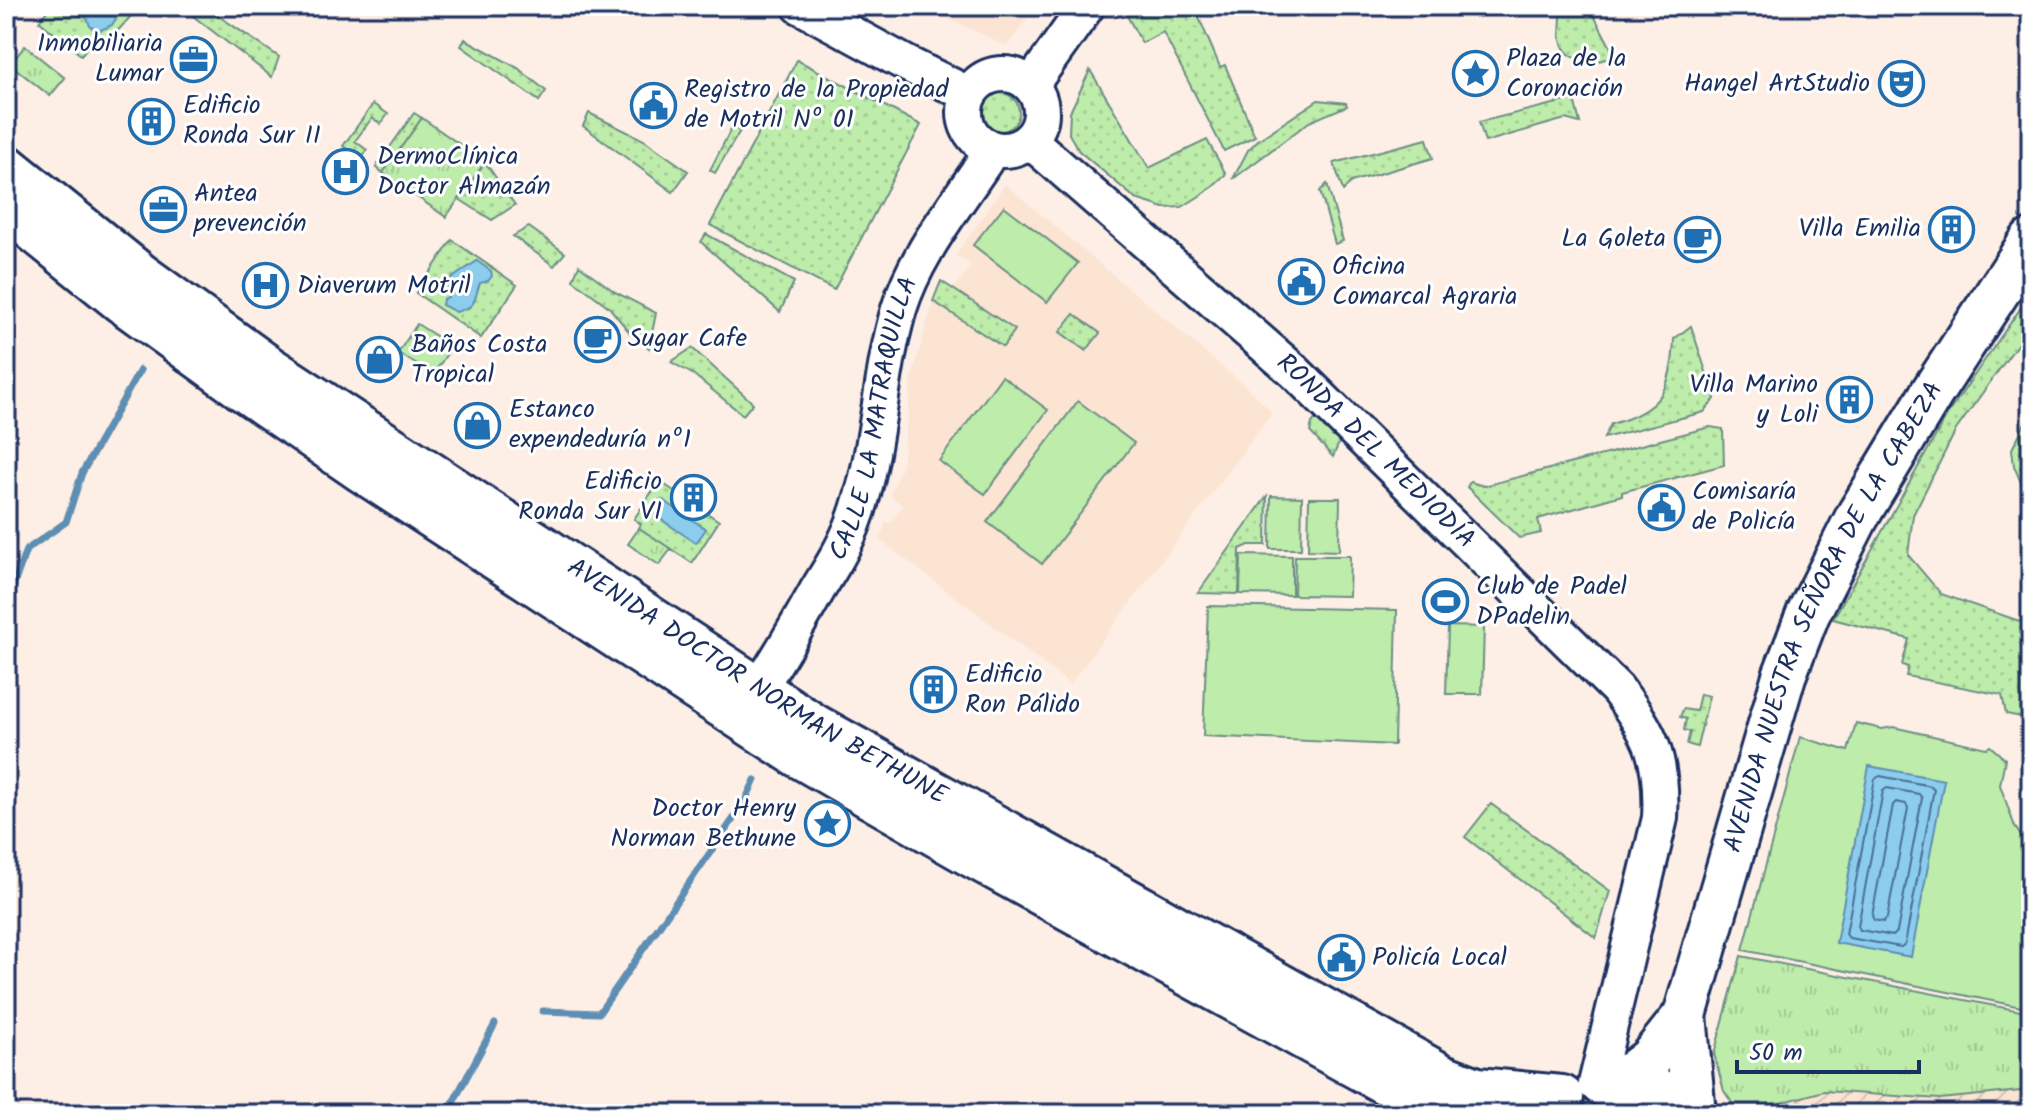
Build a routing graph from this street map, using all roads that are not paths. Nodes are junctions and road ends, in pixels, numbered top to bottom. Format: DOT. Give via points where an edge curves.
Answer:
graph roads {
  1 [pos="800,6"];
  2 [pos="1087,6"];
  3 [pos="1031,85"];
  4 [pos="968,94"];
  5 [pos="1029,140"];
  6 [pos="988,147"];
  7 [pos="6,166"];
  8 [pos="6,208"];
  9 [pos="2031,241"];
  10 [pos="758,689"];
  11 [pos="1685,1015"];
  12 [pos="1580,1095"];
  13 [pos="1442,1114"];
  14 [pos="1694,1114"];
  1 -- 4 [label="street"];
  2 -- 3 [label="street"];
  3 -- 4 [label="street" via="997,73"];
  3 -- 5 [label="street" via="1041,107"];
  4 -- 6 [label="street" via="969,131"];
  5 -- 6 [label="street" via="1010,150"];
  5 -- 12 [label="street, RONDA DEL MEDIODÍA" via="1295,372 1617,689 1643,724 1662,787 1660,818"];
  6 -- 10 [label="street, CALLE LA MATRAQUILLA" via="985,161 923,256 900,306 853,524"];
  7 -- 10 [label="main road, AVENIDA DOCTOR NORMAN BETHUNE" via="141,275 268,367"];
  8 -- 13 [label="main road, AVENIDA DOCTOR NORMAN BETHUNE" via="121,301 244,390 797,755"];
  9 -- 11 [label="main road, AVENIDA NUESTRA SEÑORA DE LA CABEZA" via="1865,504 1808,614 1784,676"];
  10 -- 12 [label="main road, AVENIDA DOCTOR NORMAN BETHUNE" via="882,764 1443,1076 1477,1089"];
  11 -- 12 [label="main road, AVENIDA NUESTRA SEÑORA DE LA CABEZA" via="1650,1059"];
  11 -- 14 [label="main road, AVENIDA NUESTRA SEÑORA DE LA CABEZA"];
  12 -- 14 [label="main road, AVENIDA DOCTOR NORMAN BETHUNE" via="1653,1087"];
}
